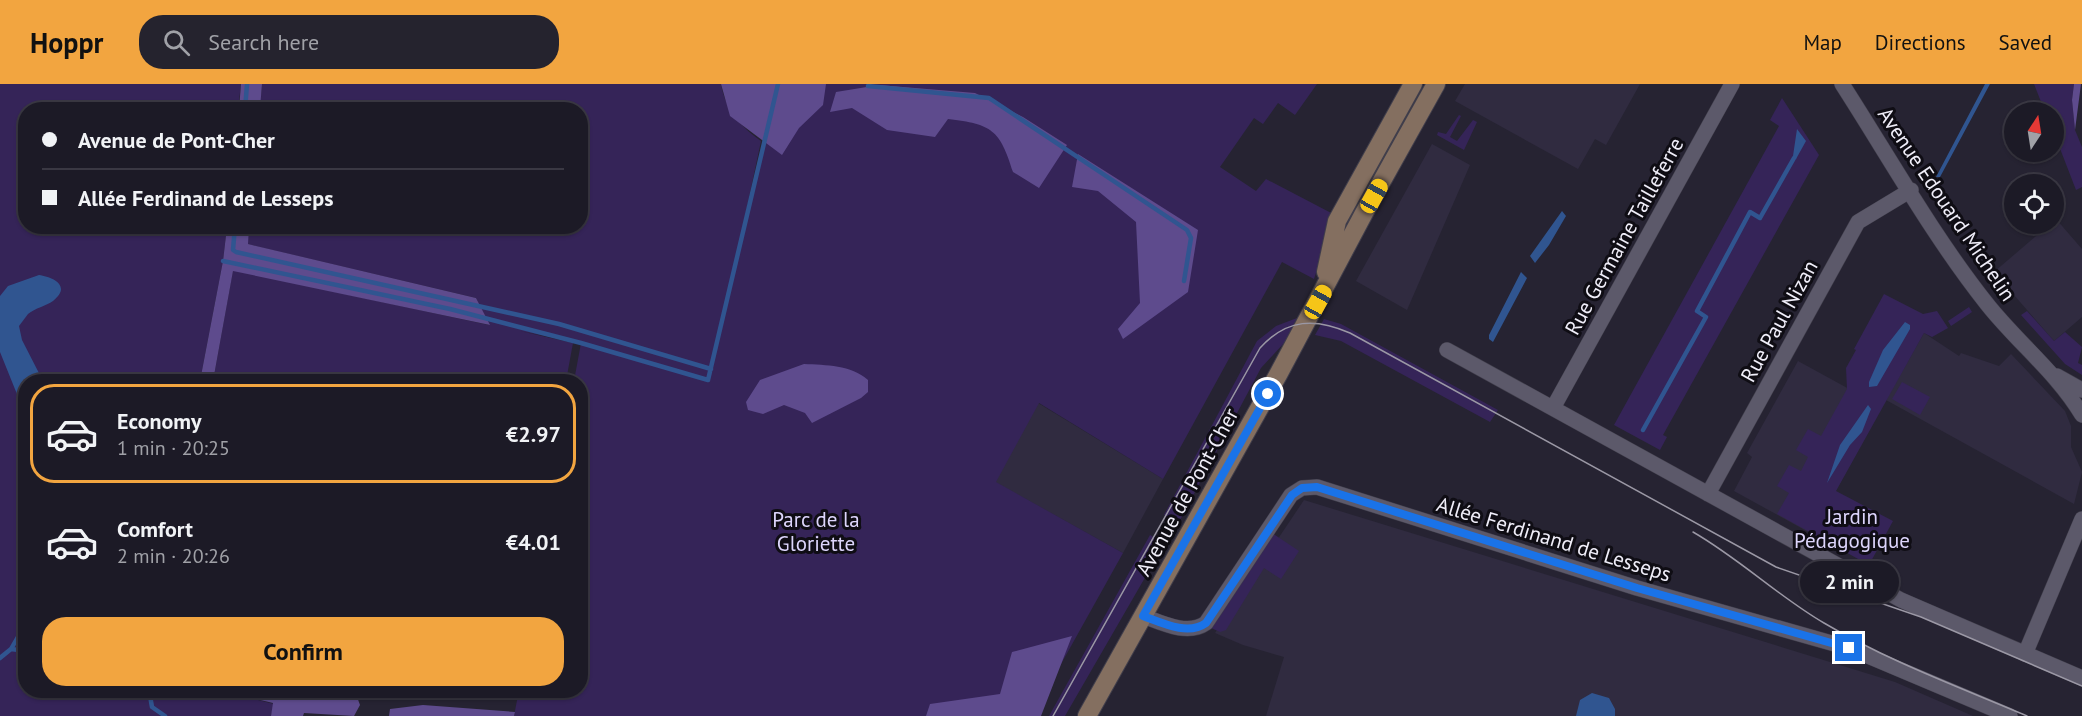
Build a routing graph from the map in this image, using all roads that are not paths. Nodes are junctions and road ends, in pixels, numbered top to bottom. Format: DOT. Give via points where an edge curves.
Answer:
graph roads {
  1 [pos="1413,84"];
  2 [pos="1436,84"];
  3 [pos="1732,84"];
  4 [pos="1842,84"];
  5 [pos="1911,190"];
  6 [pos="1325,289"];
  7 [pos="1447,350"];
  8 [pos="2047,370"];
  9 [pos="2082,390"];
  10 [pos="1553,408"];
  11 [pos="2082,415"];
  12 [pos="1708,494"];
  13 [pos="2082,519"];
  14 [pos="1143,616"];
  15 [pos="2025,654"];
  16 [pos="2082,678"];
  17 [pos="2003,715"];
  18 [pos="1087,716"];
  1 -- 6 [label="main road, Avenue de Pont-Cher" via="1337,221 1324,277"];
  2 -- 6 [label="main road, Avenue de Pont-Cher"];
  3 -- 10 [label="street, Rue Germaine Tailleferre"];
  4 -- 5 [label="street, Avenue Edouard Michelin"];
  5 -- 8 [label="street, Avenue Edouard Michelin" via="1984,299"];
  5 -- 12 [label="street, Rue Paul Nizan" via="1858,222"];
  6 -- 14 [label="main road, Avenue de Pont-Cher"];
  7 -- 10 [label="street"];
  8 -- 9 [label="street, Avenue Edouard Michelin"];
  8 -- 11 [label="street, Avenue Edouard Michelin"];
  10 -- 12 [label="street"];
  12 -- 15 [label="street" via="1901,600"];
  13 -- 15 [label="street"];
  14 -- 17 [label="street, Allée Ferdinand de Lesseps" via="1184,629 1206,623 1292,495 1302,488 1317,487 1637,588 1849,648"];
  14 -- 18 [label="main road, Avenue de Pont-Cher"];
  15 -- 16 [label="street"];
}
